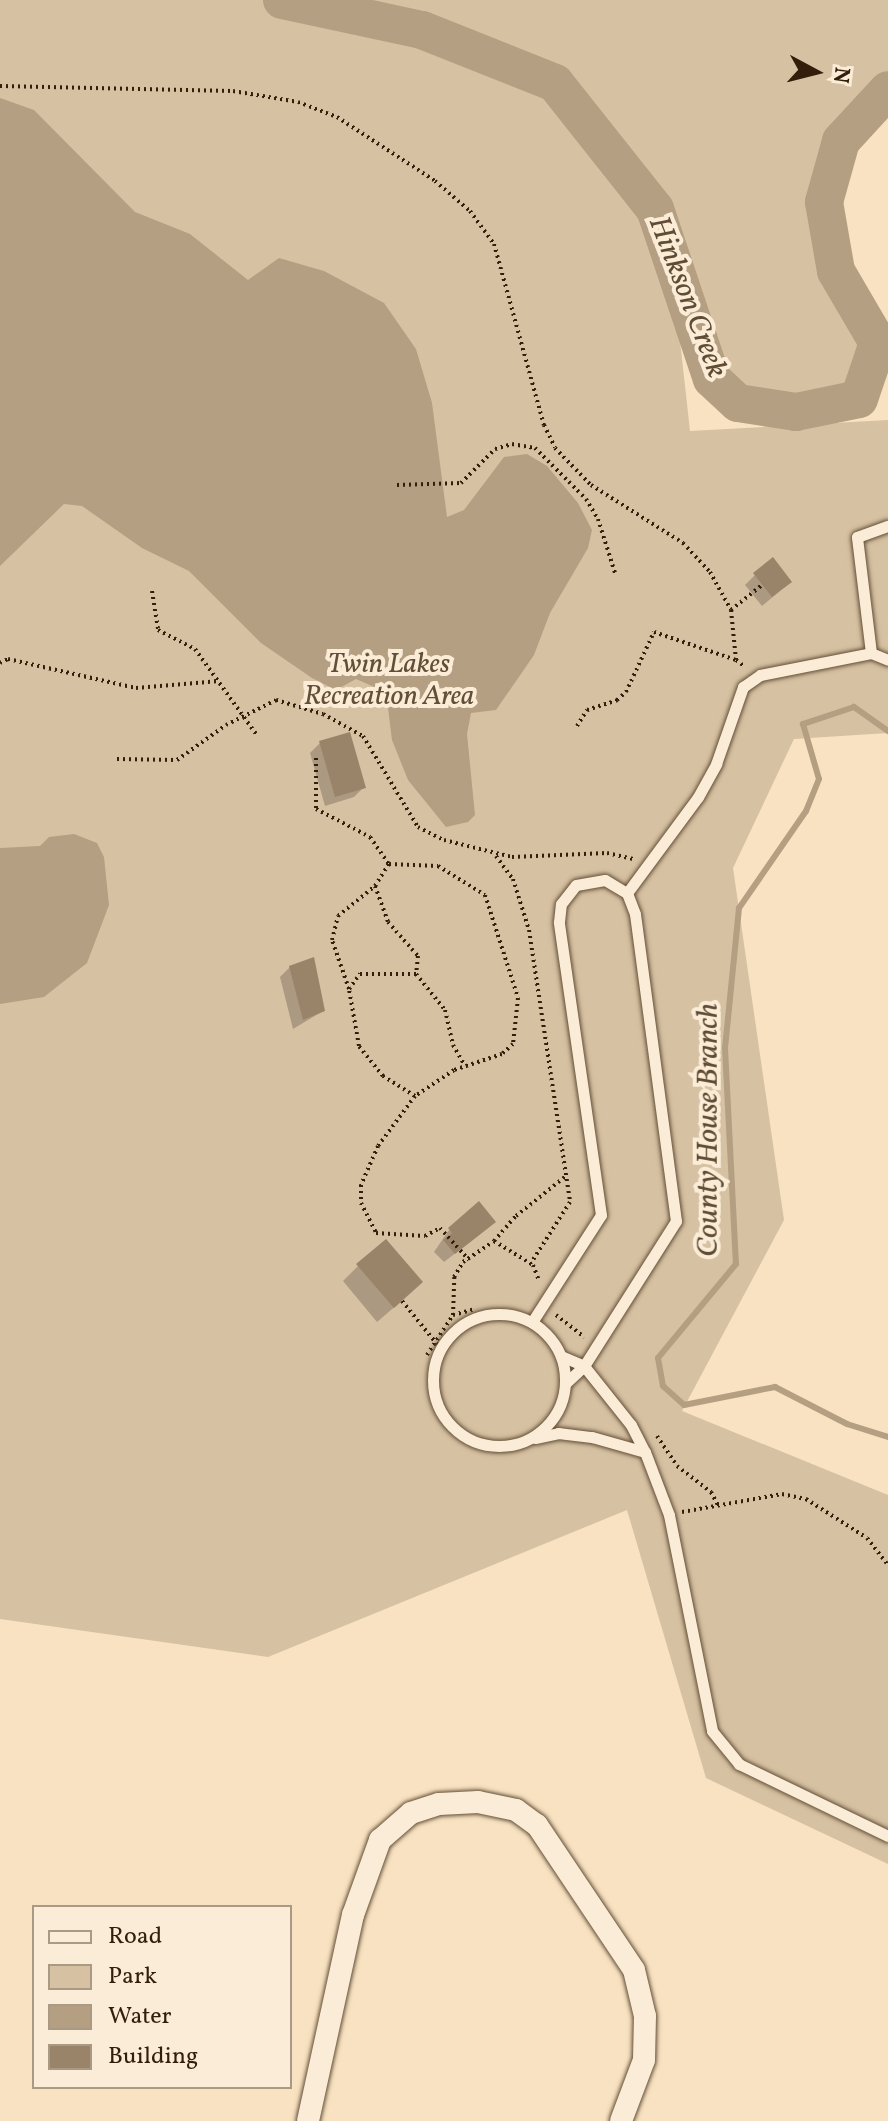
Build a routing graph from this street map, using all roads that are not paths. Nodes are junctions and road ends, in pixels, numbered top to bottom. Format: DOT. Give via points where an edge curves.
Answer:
graph roads {
  1 [pos="888,526"];
  2 [pos="871,653"];
  3 [pos="888,660"];
  4 [pos="627,893"];
  5 [pos="532,1322"];
  6 [pos="561,1356"];
  7 [pos="584,1366"];
  8 [pos="565,1384"];
  9 [pos="530,1439"];
  10 [pos="645,1452"];
  11 [pos="888,1836"];
  12 [pos="308,2121"];
  13 [pos="621,2121"];
  1 -- 2 [label="lane" via="857,537"];
  2 -- 3 [label="lane"];
  2 -- 4 [label="lane" via="760,675 743,687 716,764 648,871"];
  4 -- 5 [label="lane" via="617,884 591,879 576,885 561,904 559,922 601,1215"];
  4 -- 7 [label="lane" via="635,914 676,1221"];
  5 -- 6 [label="lane"];
  5 -- 9 [label="lane" via="491,1314 454,1332 437,1344 434,1390 453,1427 490,1446"];
  6 -- 7 [label="lane"];
  6 -- 8 [label="lane"];
  7 -- 8 [label="lane"];
  7 -- 10 [label="lane" via="631,1425"];
  8 -- 9 [label="lane" via="548,1425"];
  9 -- 10 [label="lane" via="558,1433"];
  10 -- 11 [label="lane" via="669,1515 712,1731 739,1764"];
  12 -- 13 [label="street" via="353,1915 380,1840 411,1813 439,1804 478,1802 516,1810 537,1825 634,1970 645,2016 644,2060"];
}
